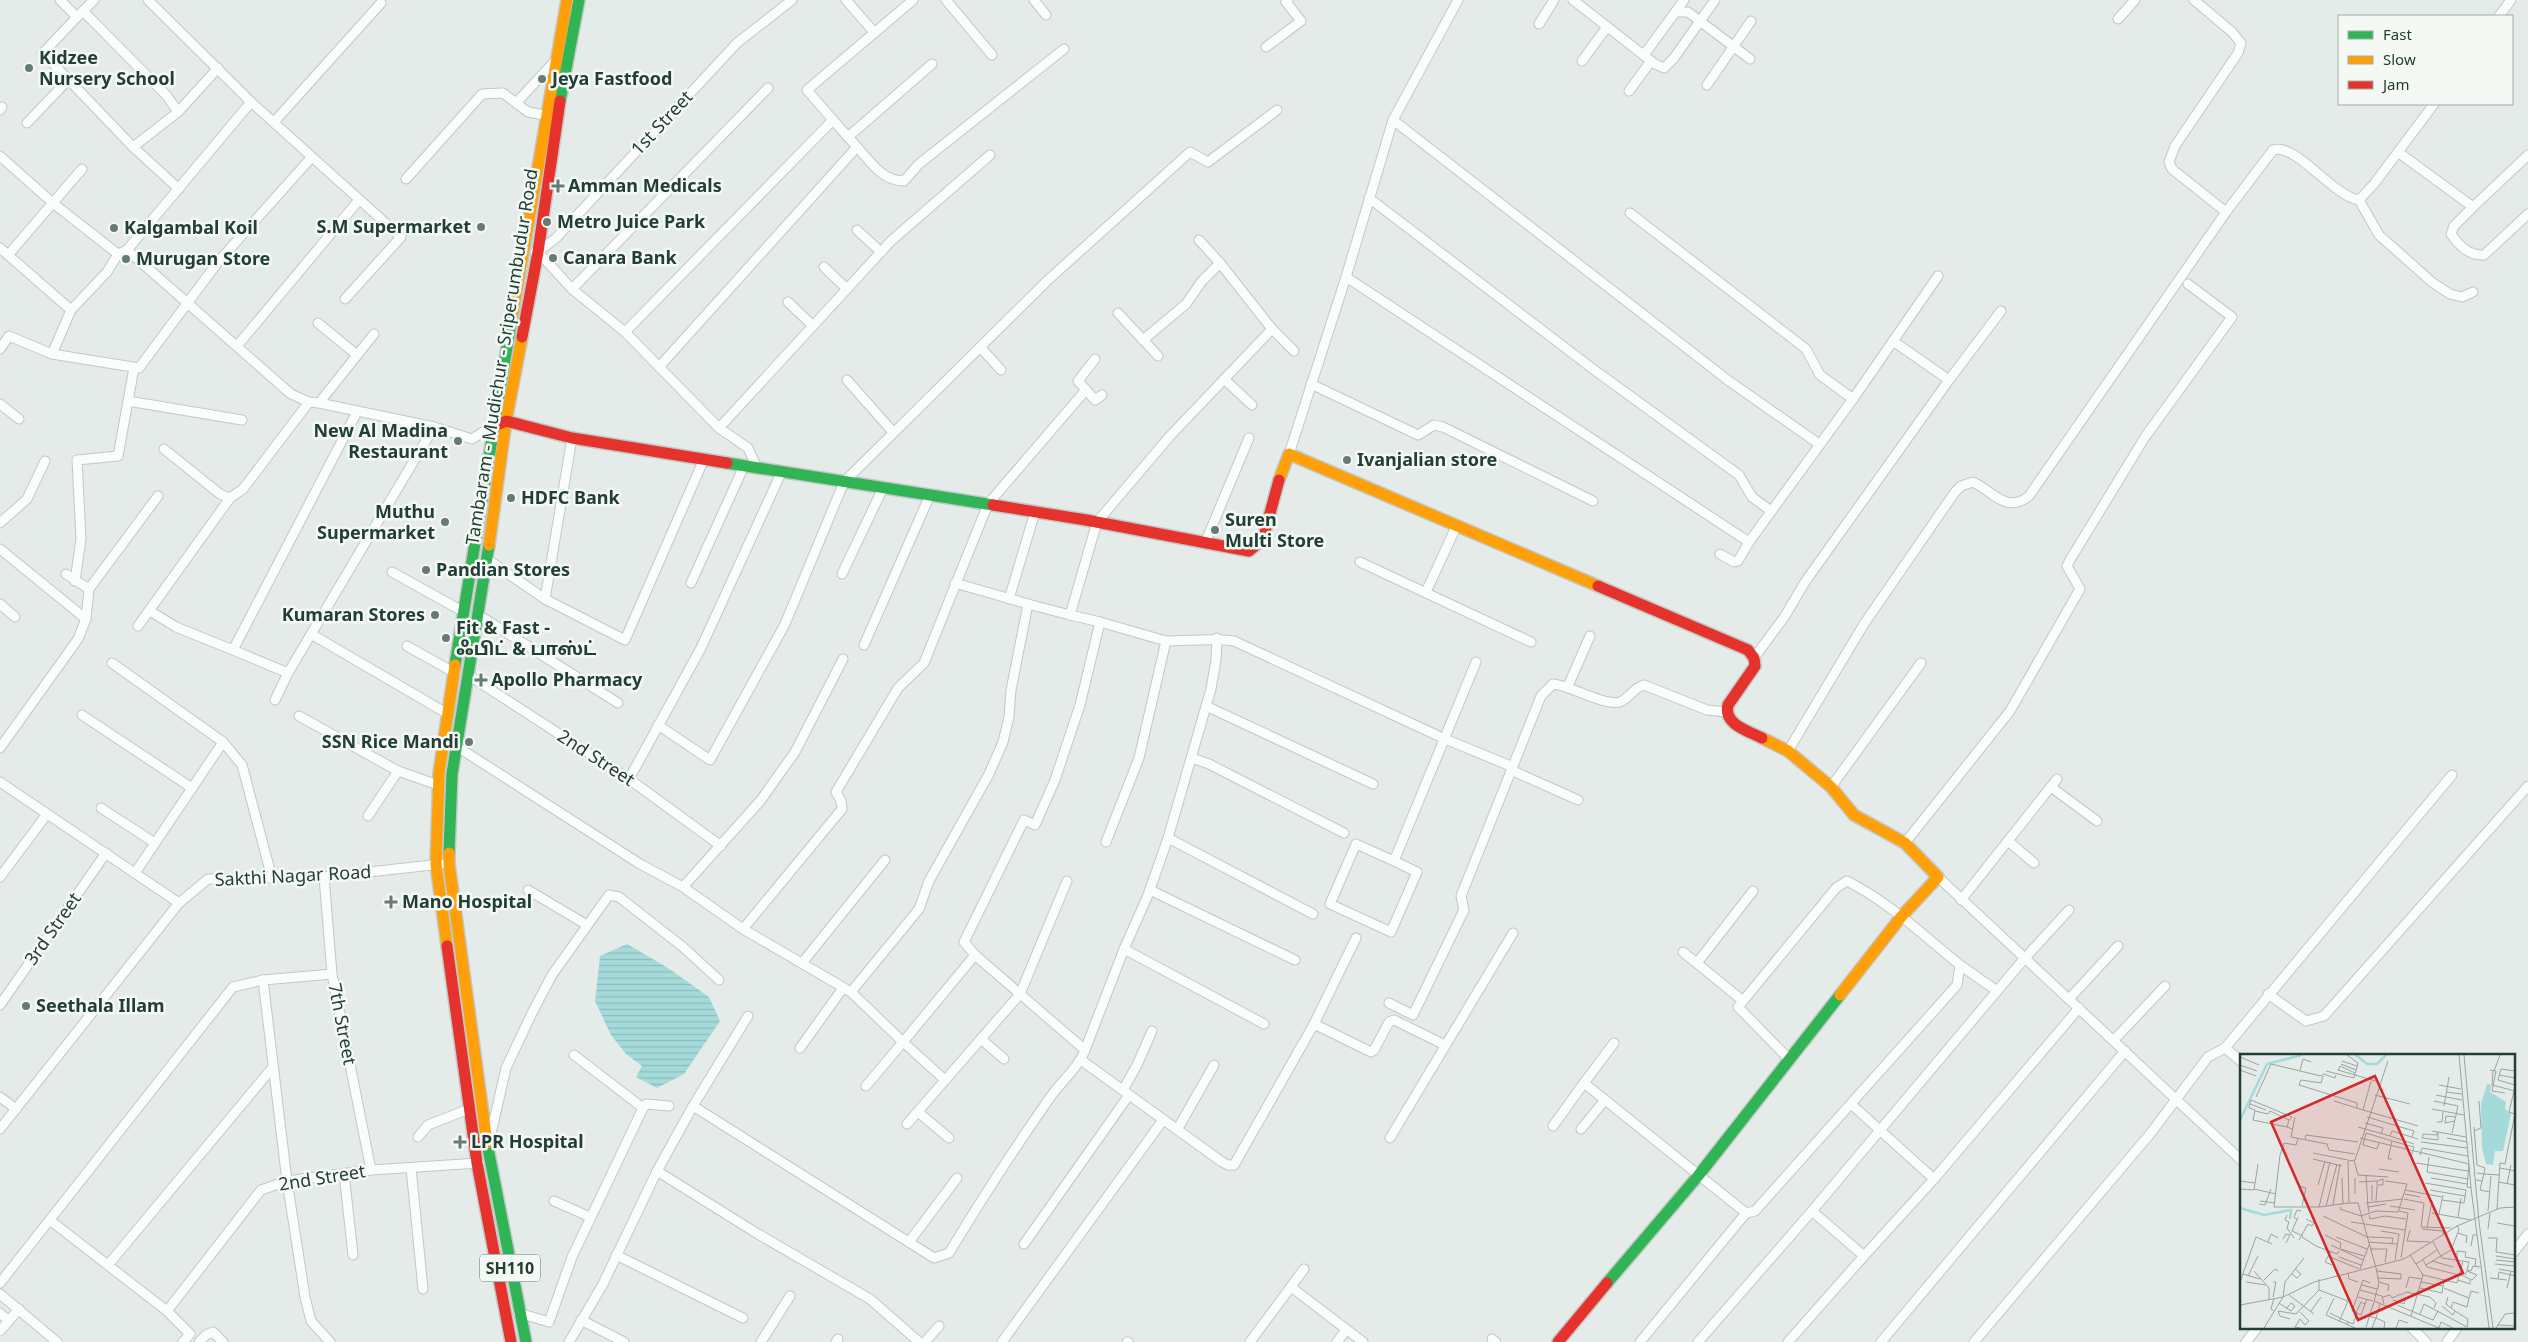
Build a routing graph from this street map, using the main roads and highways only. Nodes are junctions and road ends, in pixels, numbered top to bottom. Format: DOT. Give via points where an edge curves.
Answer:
graph roads {
  1 [pos="567,0"];
  2 [pos="579,0"];
  3 [pos="506,421"];
  4 [pos="494,425"];
  5 [pos="511,1342"];
  6 [pos="526,1342"];
  7 [pos="1558,1342"];
  1 -- 4 [label="main road, Tambaram - Mudichur - Sriperumbudur Road / SH110"];
  2 -- 3 [label="main road, Tambaram - Mudichur - Sriperumbudur Road / SH110" via="538,252"];
  3 -- 4 [label="main road"];
  3 -- 6 [label="main road, Tambaram - Mudichur - Sriperumbudur Road / SH110" via="452,774 449,864 488,1148"];
  3 -- 7 [label="main road" via="572,438 1097,522 1249,551 1263,539 1283,465 1289,454 1748,650 1755,666 1728,705 1726,712 1730,721 1788,750 1831,787 1854,815 1905,843 1938,877 1900,917 1698,1176"];
  4 -- 5 [label="main road, Tambaram - Mudichur - Sriperumbudur Road / SH110" via="438,785 436,864 477,1163"];
}
